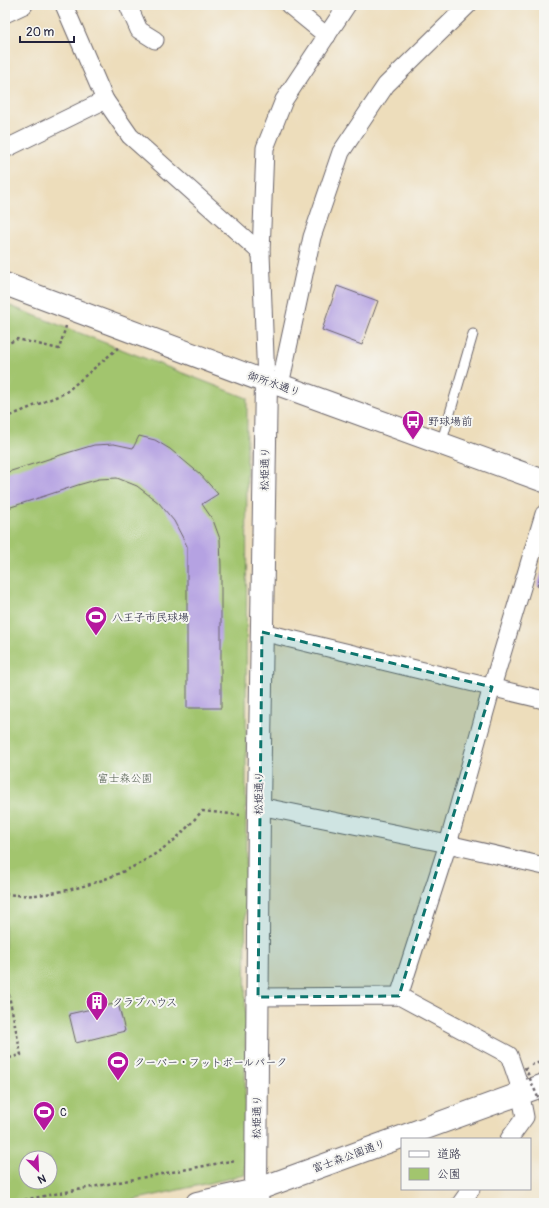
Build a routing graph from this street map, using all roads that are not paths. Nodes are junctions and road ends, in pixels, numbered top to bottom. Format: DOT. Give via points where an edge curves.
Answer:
graph roads {
  1 [pos="24,5"];
  2 [pos="64,5"];
  3 [pos="128,5"];
  4 [pos="289,5"];
  5 [pos="347,5"];
  6 [pos="468,5"];
  7 [pos="5,14"];
  8 [pos="327,36"];
  9 [pos="155,40"];
  10 [pos="105,100"];
  11 [pos="5,149"];
  12 [pos="260,254"];
  13 [pos="5,284"];
  14 [pos="473,334"];
  15 [pos="273,384"];
  16 [pos="441,444"];
  17 [pos="544,481"];
  18 [pos="544,514"];
  19 [pos="262,632"];
  20 [pos="492,687"];
  21 [pos="544,700"];
  22 [pos="253,811"];
  23 [pos="448,844"];
  24 [pos="544,866"];
  25 [pos="399,996"];
  26 [pos="258,998"];
  27 [pos="544,1085"];
  28 [pos="520,1094"];
  29 [pos="408,1138"];
  30 [pos="510,1138"];
  31 [pos="401,1141"];
  32 [pos="471,1190"];
  33 [pos="257,1197"];
  34 [pos="197,1203"];
  35 [pos="461,1203"];
  1 -- 7 [label="street"];
  2 -- 10 [label="street"];
  3 -- 9 [label="street" via="139,30"];
  4 -- 8 [label="street"];
  5 -- 8 [label="street"];
  6 -- 15 [label="street" via="386,85 341,152 312,237"];
  8 -- 12 [label="street" via="284,100 265,148"];
  10 -- 11 [label="street"];
  10 -- 12 [label="street" via="130,136"];
  12 -- 15 [label="street"];
  13 -- 15 [label="street, 御所水通り"];
  14 -- 16 [label="lane"];
  15 -- 16 [label="street, 御所水通り"];
  15 -- 19 [label="street, 松姫通り"];
  16 -- 17 [label="street, 御所水通り"];
  18 -- 20 [label="street"];
  19 -- 20 [label="street"];
  19 -- 22 [label="street, 松姫通り"];
  20 -- 21 [label="street"];
  20 -- 23 [label="street"];
  22 -- 23 [label="street"];
  22 -- 26 [label="street, 松姫通り"];
  23 -- 24 [label="street"];
  23 -- 25 [label="street"];
  25 -- 26 [label="street"];
  25 -- 28 [label="street" via="509,1055"];
  26 -- 33 [label="street, 松姫通り"];
  27 -- 28 [label="street, 富士森公園通り"];
  28 -- 29 [label="street, 富士森公園通り"];
  28 -- 30 [label="street" via="525,1117"];
  31 -- 33 [label="street, 富士森公園通り"];
  32 -- 35 [label="street"];
  33 -- 34 [label="street, 富士森公園通り"];
}
